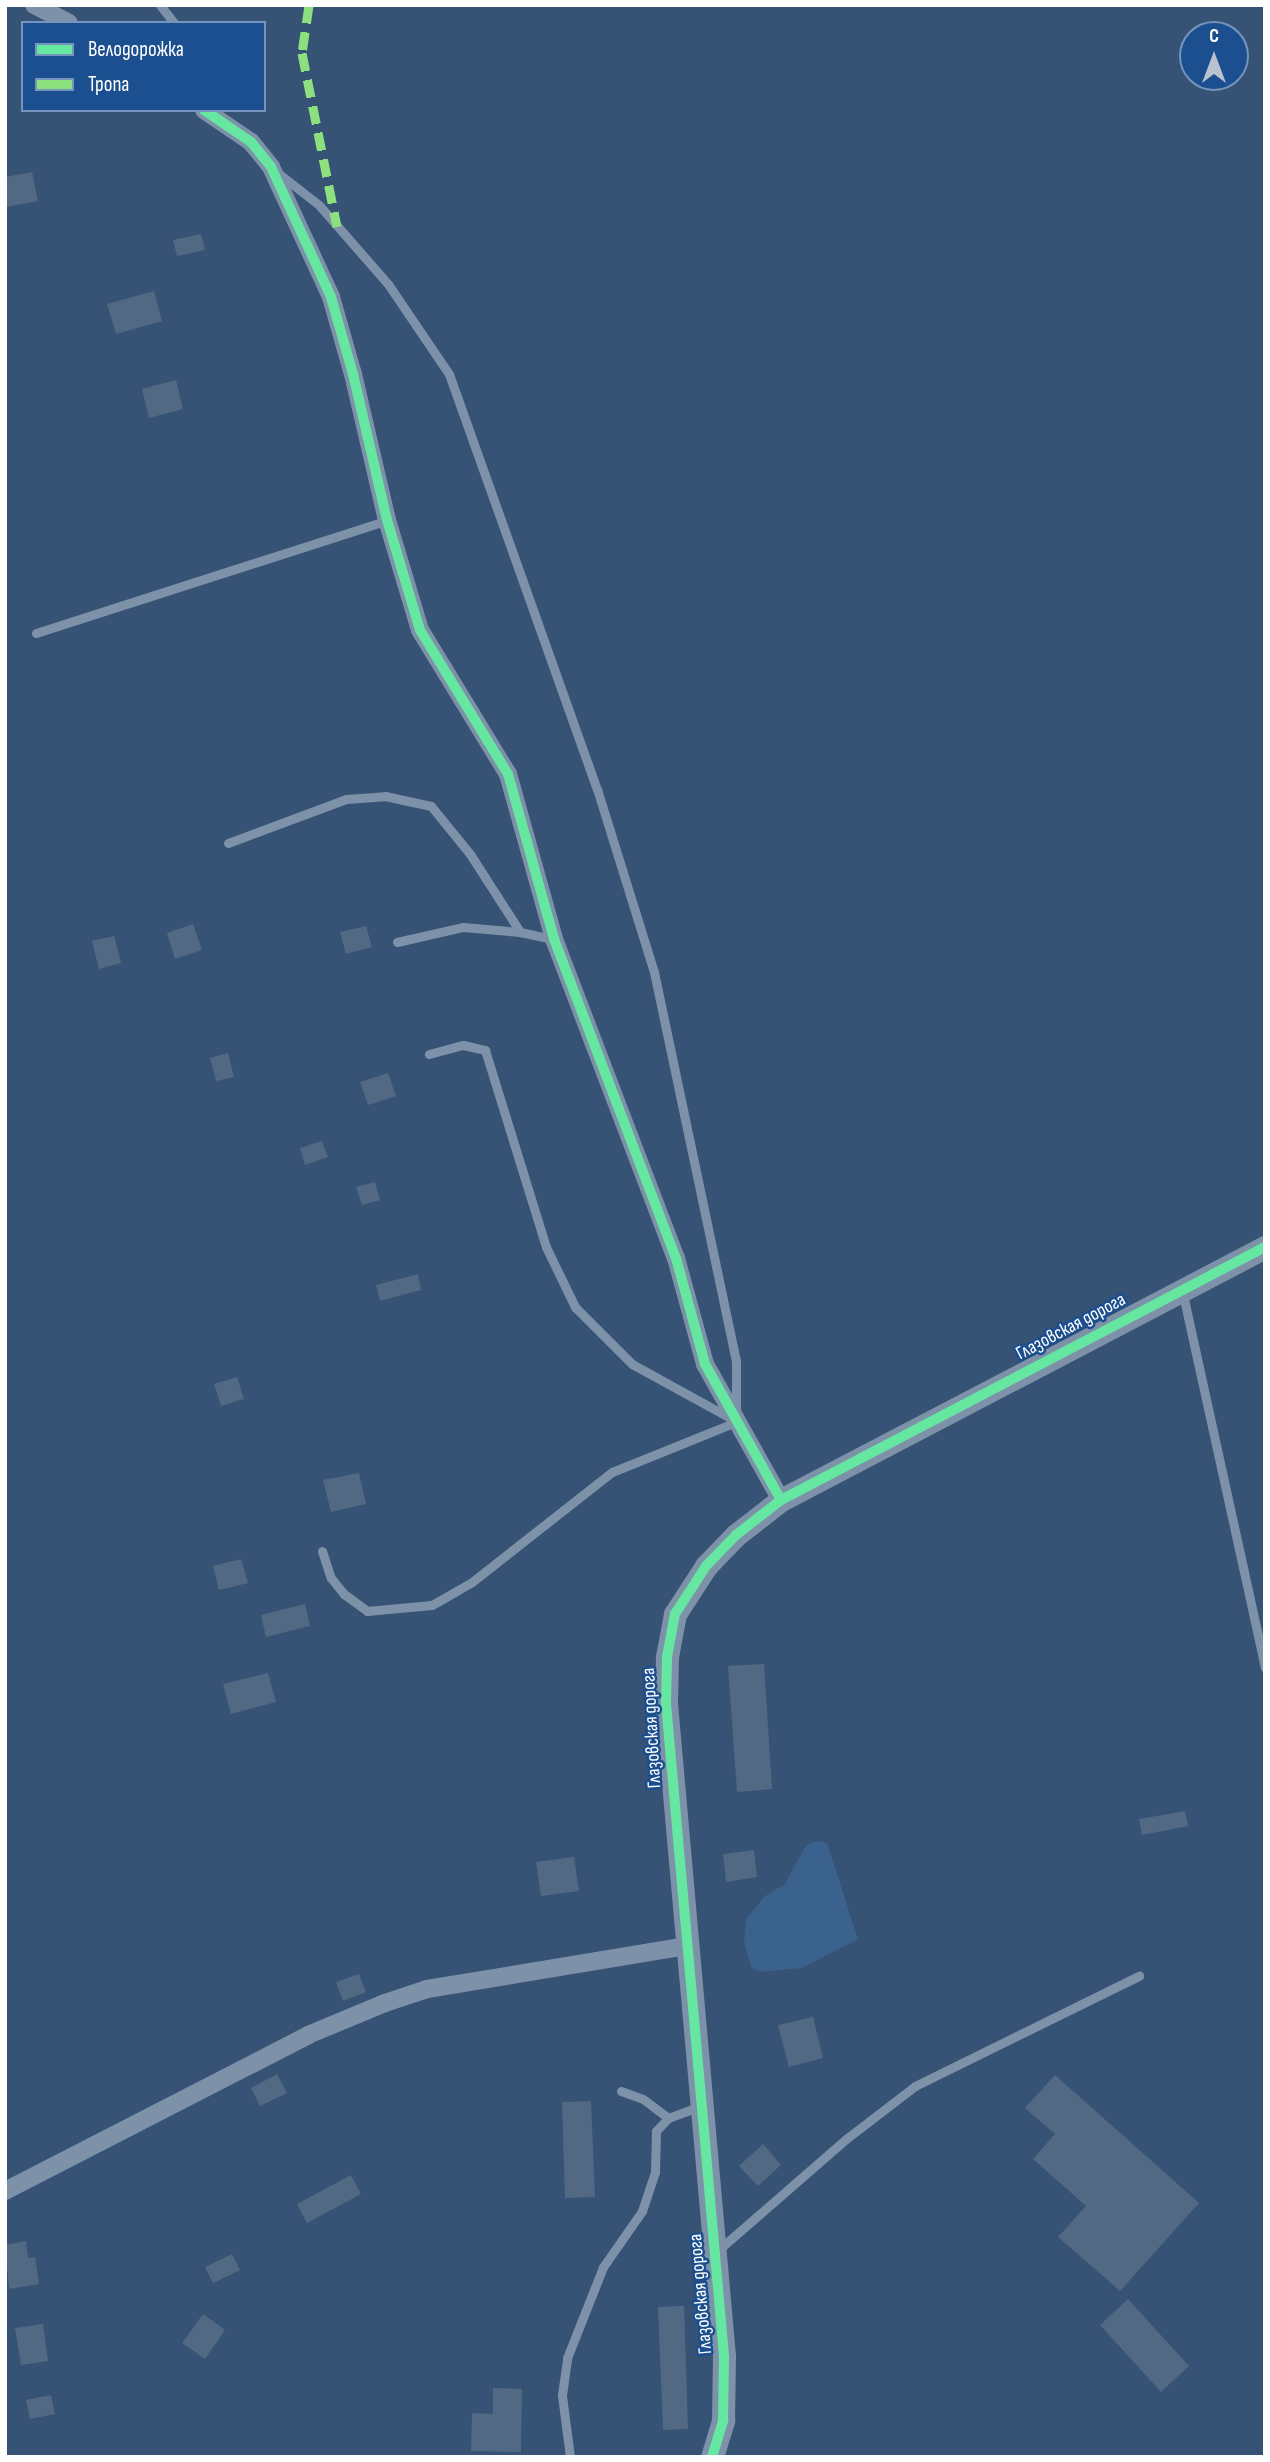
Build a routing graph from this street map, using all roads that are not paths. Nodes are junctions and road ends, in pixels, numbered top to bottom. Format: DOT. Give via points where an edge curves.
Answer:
graph roads {
  1 [pos="34,5"];
  2 [pos="160,5"];
  3 [pos="65,21"];
  4 [pos="172,21"];
  5 [pos="207,112"];
  6 [pos="225,112"];
  7 [pos="233,129"];
  8 [pos="271,167"];
  9 [pos="387,520"];
  10 [pos="36,633"];
  11 [pos="228,843"];
  12 [pos="520,932"];
  13 [pos="554,939"];
  14 [pos="397,942"];
  15 [pos="429,1054"];
  16 [pos="1265,1247"];
  17 [pos="1181,1289"];
  18 [pos="736,1422"];
  19 [pos="781,1500"];
  20 [pos="322,1551"];
  21 [pos="1265,1668"];
  22 [pos="687,1946"];
  23 [pos="1139,1976"];
  24 [pos="621,2091"];
  25 [pos="702,2106"];
  26 [pos="668,2118"];
  27 [pos="5,2191"];
  28 [pos="715,2253"];
  29 [pos="570,2457"];
  30 [pos="712,2457"];
  1 -- 3 [label="street"];
  2 -- 4 [label="lane"];
  5 -- 7 [label="street"];
  6 -- 7 [label="lane"];
  7 -- 8 [label="street" via="251,142"];
  8 -- 9 [label="street" via="331,297 354,373"];
  8 -- 18 [label="lane" via="319,205 388,284 449,374 597,789 654,972 736,1360"];
  9 -- 10 [label="lane"];
  9 -- 13 [label="street" via="420,630 508,774"];
  11 -- 12 [label="lane" via="346,799 385,796 431,806 470,854"];
  12 -- 13 [label="lane"];
  12 -- 14 [label="lane" via="463,927"];
  13 -- 18 [label="street" via="676,1258 705,1364"];
  15 -- 18 [label="lane" via="463,1045 485,1050 546,1247 575,1307 632,1364"];
  16 -- 17 [label="street, Глазовская дорога"];
  17 -- 19 [label="street, Глазовская дорога"];
  17 -- 21 [label="lane"];
  18 -- 19 [label="street"];
  18 -- 20 [label="lane" via="612,1472 472,1582 432,1605 367,1611 337,1586"];
  19 -- 22 [label="street, Глазовская дорога" via="713,1558 675,1614 667,1657 666,1703"];
  22 -- 25 [label="street, Глазовская дорога"];
  22 -- 27 [label="street" via="427,1989 385,2003 308,2035"];
  23 -- 28 [label="lane" via="905,2092"];
  24 -- 26 [label="lane" via="643,2099"];
  25 -- 26 [label="lane"];
  25 -- 28 [label="street, Глазовская дорога"];
  26 -- 29 [label="lane" via="656,2131 655,2172 642,2211 603,2267 567,2358 562,2395"];
  28 -- 30 [label="street, Глазовская дорога" via="724,2356 723,2420"];
}
